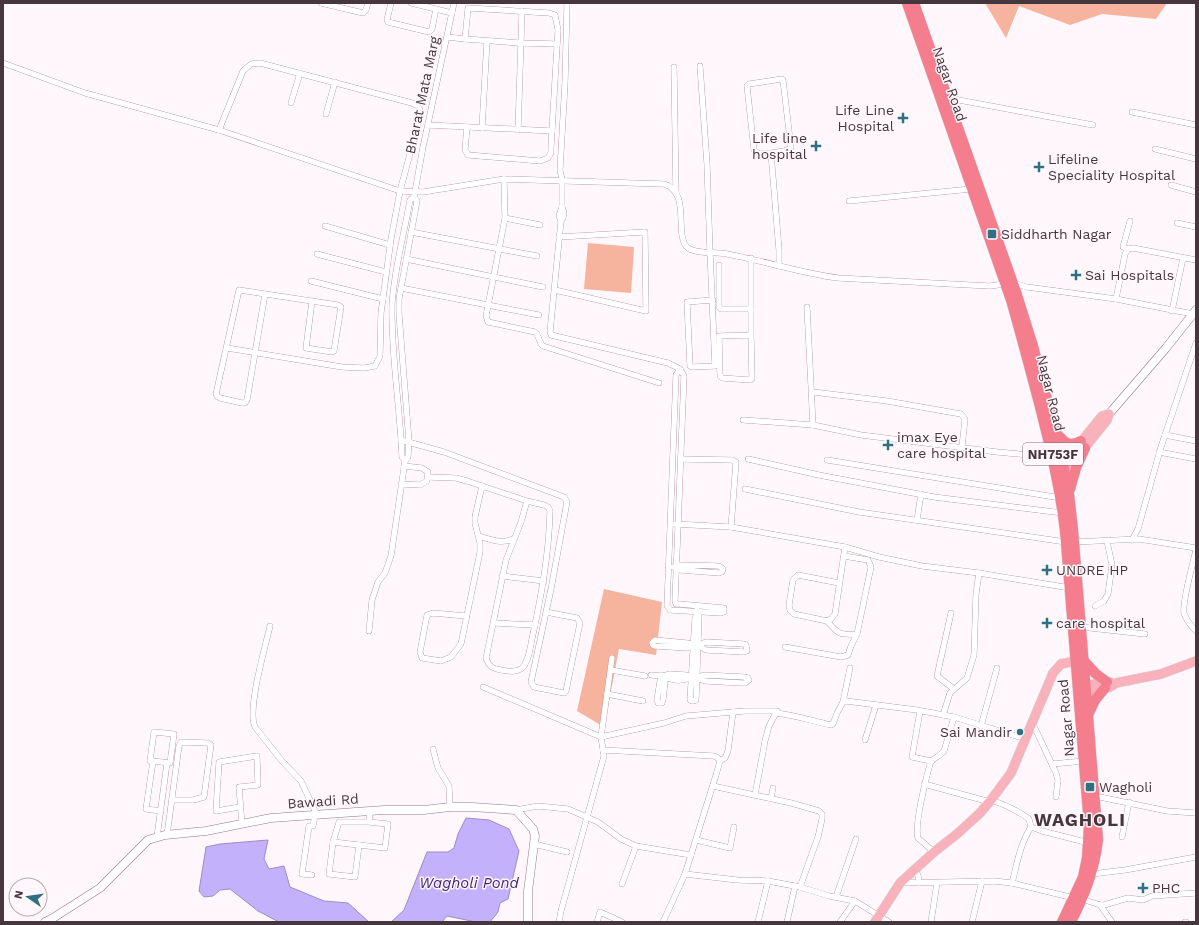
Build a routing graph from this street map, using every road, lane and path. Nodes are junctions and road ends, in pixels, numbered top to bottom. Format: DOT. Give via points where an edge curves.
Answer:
graph roads {
  1 [pos="321,3"];
  2 [pos="368,3"];
  3 [pos="391,3"];
  4 [pos="411,3"];
  5 [pos="454,3"];
  6 [pos="567,3"];
  7 [pos="907,3"];
  8 [pos="914,3"];
  9 [pos="436,9"];
  10 [pos="522,11"];
  11 [pos="452,13"];
  12 [pos="447,37"];
  13 [pos="465,39"];
  14 [pos="487,41"];
  15 [pos="521,43"];
  16 [pos="557,44"];
  17 [pos="3,63"];
  18 [pos="700,66"];
  19 [pos="674,67"];
  20 [pos="300,73"];
  21 [pos="335,82"];
  22 [pos="948,98"];
  23 [pos="291,103"];
  24 [pos="1132,112"];
  25 [pos="326,114"];
  26 [pos="428,125"];
  27 [pos="1093,125"];
  28 [pos="1196,125"];
  29 [pos="467,127"];
  30 [pos="482,128"];
  31 [pos="219,130"];
  32 [pos="518,130"];
  33 [pos="552,131"];
  34 [pos="1155,149"];
  35 [pos="771,153"];
  36 [pos="1196,159"];
  37 [pos="504,179"];
  38 [pos="562,180"];
  39 [pos="1171,185"];
  40 [pos="971,189"];
  41 [pos="400,190"];
  42 [pos="1196,192"];
  43 [pos="676,194"];
  44 [pos="414,195"];
  45 [pos="849,201"];
  46 [pos="980,202"];
  47 [pos="505,218"];
  48 [pos="1130,221"];
  49 [pos="1177,223"];
  50 [pos="540,225"];
  51 [pos="325,226"];
  52 [pos="1196,227"];
  53 [pos="411,232"];
  54 [pos="559,237"];
  55 [pos="390,244"];
  56 [pos="499,249"];
  57 [pos="1128,249"];
  58 [pos="710,252"];
  59 [pos="317,254"];
  60 [pos="537,256"];
  61 [pos="751,258"];
  62 [pos="1183,258"];
  63 [pos="406,260"];
  64 [pos="1196,260"];
  65 [pos="718,265"];
  66 [pos="779,266"];
  67 [pos="386,272"];
  68 [pos="494,277"];
  69 [pos="1008,280"];
  70 [pos="311,281"];
  71 [pos="543,287"];
  72 [pos="401,288"];
  73 [pos="555,290"];
  74 [pos="265,294"];
  75 [pos="383,299"];
  76 [pos="1116,299"];
  77 [pos="713,300"];
  78 [pos="312,301"];
  79 [pos="488,304"];
  80 [pos="807,307"];
  81 [pos="751,309"];
  82 [pos="1172,311"];
  83 [pos="1194,312"];
  84 [pos="539,315"];
  85 [pos="751,335"];
  86 [pos="1196,343"];
  87 [pos="227,348"];
  88 [pos="312,349"];
  89 [pos="254,352"];
  90 [pos="310,361"];
  91 [pos="680,369"];
  92 [pos="659,384"];
  93 [pos="813,392"];
  94 [pos="676,393"];
  95 [pos="683,394"];
  96 [pos="1108,414"];
  97 [pos="743,420"];
  98 [pos="813,425"];
  99 [pos="1056,433"];
  100 [pos="1165,435"];
  101 [pos="401,440"];
  102 [pos="409,441"];
  103 [pos="1196,441"];
  104 [pos="1083,445"];
  105 [pos="962,447"];
  106 [pos="1159,452"];
  107 [pos="674,453"];
  108 [pos="680,456"];
  109 [pos="748,459"];
  110 [pos="1196,459"];
  111 [pos="827,460"];
  112 [pos="404,464"];
  113 [pos="1058,465"];
  114 [pos="428,477"];
  115 [pos="401,484"];
  116 [pos="482,486"];
  117 [pos="745,489"];
  118 [pos="921,494"];
  119 [pos="1065,496"];
  120 [pos="527,501"];
  121 [pos="1063,513"];
  122 [pos="917,520"];
  123 [pos="674,524"];
  124 [pos="731,527"];
  125 [pos="479,536"];
  126 [pos="513,539"];
  127 [pos="1132,540"];
  128 [pos="1107,541"];
  129 [pos="1070,542"];
  130 [pos="845,547"];
  131 [pos="1196,549"];
  132 [pos="844,556"];
  133 [pos="668,567"];
  134 [pos="676,567"];
  135 [pos="979,573"];
  136 [pos="502,576"];
  137 [pos="544,581"];
  138 [pos="839,583"];
  139 [pos="1070,588"];
  140 [pos="675,603"];
  141 [pos="1095,606"];
  142 [pos="668,609"];
  143 [pos="697,609"];
  144 [pos="546,612"];
  145 [pos="951,613"];
  146 [pos="466,616"];
  147 [pos="827,621"];
  148 [pos="494,623"];
  149 [pos="535,625"];
  150 [pos="270,626"];
  151 [pos="1080,627"];
  152 [pos="369,631"];
  153 [pos="1196,631"];
  154 [pos="857,634"];
  155 [pos="1145,634"];
  156 [pos="696,645"];
  157 [pos="785,648"];
  158 [pos="612,658"];
  159 [pos="1079,660"];
  160 [pos="1196,661"];
  161 [pos="850,668"];
  162 [pos="997,668"];
  163 [pos="611,670"];
  164 [pos="694,678"];
  165 [pos="1109,684"];
  166 [pos="483,687"];
  167 [pos="954,689"];
  168 [pos="1082,690"];
  169 [pos="607,694"];
  170 [pos="643,701"];
  171 [pos="843,702"];
  172 [pos="876,706"];
  173 [pos="920,711"];
  174 [pos="733,712"];
  175 [pos="776,713"];
  176 [pos="943,715"];
  177 [pos="1088,715"];
  178 [pos="954,718"];
  179 [pos="1032,721"];
  180 [pos="981,726"];
  181 [pos="601,737"];
  182 [pos="1026,739"];
  183 [pos="865,740"];
  184 [pos="433,749"];
  185 [pos="603,750"];
  186 [pos="720,761"];
  187 [pos="931,761"];
  188 [pos="1084,761"];
  189 [pos="153,762"];
  190 [pos="167,763"];
  191 [pos="1052,764"];
  192 [pos="924,784"];
  193 [pos="713,786"];
  194 [pos="773,788"];
  195 [pos="755,794"];
  196 [pos="1095,796"];
  197 [pos="1056,797"];
  198 [pos="771,798"];
  199 [pos="172,800"];
  200 [pos="990,801"];
  201 [pos="1129,802"];
  202 [pos="240,807"];
  203 [pos="450,807"];
  204 [pos="516,810"];
  205 [pos="161,811"];
  206 [pos="370,811"];
  207 [pos="1196,813"];
  208 [pos="316,815"];
  209 [pos="587,818"];
  210 [pos="369,822"];
  211 [pos="242,824"];
  212 [pos="734,827"];
  213 [pos="1031,827"];
  214 [pos="167,835"];
  215 [pos="157,837"];
  216 [pos="1122,837"];
  217 [pos="856,839"];
  218 [pos="696,840"];
  219 [pos="333,842"];
  220 [pos="1089,843"];
  221 [pos="534,844"];
  222 [pos="359,845"];
  223 [pos="636,846"];
  224 [pos="566,852"];
  225 [pos="934,852"];
  226 [pos="691,855"];
  227 [pos="1196,857"];
  228 [pos="913,871"];
  229 [pos="685,874"];
  230 [pos="1092,874"];
  231 [pos="312,875"];
  232 [pos="768,881"];
  233 [pos="982,881"];
  234 [pos="937,882"];
  235 [pos="900,883"];
  236 [pos="919,883"];
  237 [pos="1012,883"];
  238 [pos="622,884"];
  239 [pos="798,887"];
  240 [pos="1196,893"];
  241 [pos="836,897"];
  242 [pos="1078,899"];
  243 [pos="855,901"];
  244 [pos="1100,905"];
  245 [pos="877,918"];
  246 [pos="44,922"];
  247 [pos="528,922"];
  248 [pos="559,922"];
  249 [pos="597,922"];
  250 [pos="622,922"];
  251 [pos="663,922"];
  252 [pos="758,922"];
  253 [pos="787,922"];
  254 [pos="840,922"];
  255 [pos="889,922"];
  256 [pos="931,922"];
  257 [pos="972,922"];
  258 [pos="1062,922"];
  259 [pos="1071,922"];
  260 [pos="1112,922"];
  1 -- 2 [label="street" via="362,13"];
  3 -- 9 [label="street" via="388,22 429,32"];
  4 -- 9 [label="street"];
  5 -- 11 [label="street, Bharat Mata Marg"];
  6 -- 38 [label="street" via="560,170"];
  7 -- 40 [label="highway, Nagar Road / NH753F"];
  8 -- 22 [label="highway, Nagar Road / NH753F"];
  9 -- 11 [label="street"];
  10 -- 13 [label="street" via="468,8"];
  10 -- 15 [label="street"];
  10 -- 16 [label="street" via="555,15"];
  11 -- 12 [label="street, Bharat Mata Marg"];
  12 -- 13 [label="street"];
  12 -- 26 [label="street, Bharat Mata Marg"];
  13 -- 14 [label="street"];
  14 -- 15 [label="street"];
  14 -- 30 [label="street"];
  15 -- 16 [label="street"];
  15 -- 32 [label="street"];
  16 -- 33 [label="street"];
  17 -- 31 [label="street" via="85,93"];
  18 -- 58 [label="street"];
  19 -- 43 [label="street"];
  20 -- 21 [label="street"];
  20 -- 23 [label="street"];
  20 -- 31 [label="street" via="260,63 251,64 243,71"];
  21 -- 25 [label="street"];
  21 -- 41 [label="street" via="418,106 421,113"];
  22 -- 27 [label="street"];
  22 -- 46 [label="highway, Nagar Road / NH753F"];
  24 -- 28 [label="street"];
  26 -- 29 [label="street"];
  26 -- 44 [label="street, Bharat Mata Marg"];
  29 -- 30 [label="street"];
  29 -- 33 [label="street" via="465,150 468,155 535,161 548,158 551,153"];
  30 -- 32 [label="street"];
  31 -- 41 [label="street"];
  32 -- 33 [label="street"];
  34 -- 36 [label="street"];
  35 -- 35 [label="street" via="757,153 754,150 747,86 782,79 792,148"];
  35 -- 66 [label="street"];
  37 -- 38 [label="street"];
  37 -- 44 [label="street"];
  37 -- 47 [label="street"];
  38 -- 43 [label="street" via="664,184 671,186"];
  38 -- 54 [label="street"];
  39 -- 42 [label="street"];
  40 -- 45 [label="street"];
  40 -- 46 [label="highway, Nagar Road / NH753F"];
  41 -- 44 [label="street"];
  41 -- 55 [label="street"];
  43 -- 58 [label="street" via="682,217 684,241 688,248"];
  44 -- 53 [label="street" via="417,201"];
  44 -- 101 [label="street" via="410,200 392,303"];
  46 -- 69 [label="highway, Nagar Road / NH753F"];
  47 -- 50 [label="street"];
  47 -- 56 [label="street"];
  48 -- 57 [label="street" via="1123,247"];
  49 -- 52 [label="street"];
  51 -- 55 [label="street"];
  53 -- 56 [label="street"];
  53 -- 63 [label="street"];
  54 -- 73 [label="street"];
  54 -- 73 [label="street" via="645,232 646,311"];
  55 -- 67 [label="street"];
  56 -- 60 [label="street"];
  56 -- 68 [label="street"];
  57 -- 62 [label="street"];
  57 -- 76 [label="street"];
  58 -- 61 [label="street"];
  58 -- 77 [label="street"];
  59 -- 67 [label="street"];
  61 -- 66 [label="street"];
  61 -- 81 [label="street"];
  62 -- 64 [label="street"];
  62 -- 82 [label="street"];
  63 -- 68 [label="street"];
  63 -- 72 [label="street"];
  65 -- 81 [label="street" via="719,307"];
  66 -- 69 [label="street" via="816,276 838,278 990,286"];
  67 -- 75 [label="street"];
  68 -- 71 [label="street"];
  68 -- 79 [label="street"];
  69 -- 76 [label="street" via="1027,287"];
  69 -- 99 [label="highway, Nagar Road / NH753F" via="1033,346"];
  69 -- 113 [label="highway, Nagar Road / NH753F"];
  70 -- 75 [label="street"];
  72 -- 79 [label="street"];
  72 -- 102 [label="street" via="399,314"];
  73 -- 91 [label="street" via="551,335 668,363"];
  74 -- 78 [label="street"];
  74 -- 87 [label="street" via="239,290"];
  74 -- 89 [label="street"];
  75 -- 90 [label="street" via="380,356 375,366 342,367"];
  76 -- 82 [label="street"];
  77 -- 77 [label="street" via="687,302 692,367 715,366"];
  78 -- 88 [label="street" via="306,348"];
  78 -- 88 [label="street" via="338,305 341,310 334,351 328,353"];
  79 -- 84 [label="street"];
  79 -- 92 [label="street" via="486,319 492,324 535,332 543,346"];
  80 -- 93 [label="street"];
  81 -- 85 [label="street"];
  82 -- 83 [label="street"];
  83 -- 96 [label="street"];
  85 -- 85 [label="street" via="752,379 722,378 718,338"];
  86 -- 100 [label="street"];
  87 -- 89 [label="street"];
  87 -- 89 [label="street" via="216,396 242,403 247,400"];
  88 -- 90 [label="street"];
  89 -- 90 [label="street"];
  91 -- 94 [label="street" via="676,375"];
  91 -- 95 [label="street" via="684,376"];
  93 -- 98 [label="street"];
  93 -- 105 [label="street" via="961,414 965,419"];
  94 -- 95 [label="street"];
  94 -- 107 [label="street"];
  95 -- 108 [label="street"];
  96 -- 104 [label="main road" via="1107,420"];
  97 -- 98 [label="street"];
  98 -- 105 [label="street" via="861,435"];
  99 -- 104 [label="highway" via="1069,445"];
  99 -- 113 [label="highway, Nagar Road / NH753F"];
  100 -- 103 [label="street"];
  100 -- 106 [label="street"];
  101 -- 102 [label="street"];
  101 -- 112 [label="street"];
  102 -- 112 [label="street" via="408,457"];
  102 -- 144 [label="street" via="462,458 564,497 567,502"];
  104 -- 113 [label="main road"];
  104 -- 119 [label="highway"];
  105 -- 113 [label="street"];
  106 -- 110 [label="street"];
  106 -- 127 [label="street" via="1138,529"];
  107 -- 108 [label="street"];
  107 -- 123 [label="street"];
  108 -- 123 [label="street"];
  108 -- 124 [label="street" via="736,462"];
  109 -- 118 [label="street"];
  111 -- 119 [label="street"];
  112 -- 114 [label="street" via="422,468 428,472"];
  112 -- 115 [label="street"];
  113 -- 119 [label="highway, Nagar Road / NH753F"];
  114 -- 115 [label="street" via="427,481 420,485"];
  114 -- 116 [label="street" via="456,478"];
  115 -- 152 [label="street" via="392,556 372,600"];
  116 -- 120 [label="street"];
  116 -- 125 [label="street" via="475,517"];
  117 -- 122 [label="street" via="859,512"];
  118 -- 121 [label="street"];
  118 -- 122 [label="street"];
  119 -- 121 [label="highway, Nagar Road / NH753F"];
  119 -- 129 [label="highway, Nagar Road / NH753F"];
  120 -- 126 [label="street"];
  120 -- 137 [label="street" via="544,505 550,511"];
  121 -- 129 [label="highway, Nagar Road / NH753F"];
  122 -- 129 [label="street"];
  123 -- 124 [label="street"];
  123 -- 133 [label="street"];
  123 -- 134 [label="street"];
  124 -- 130 [label="street"];
  125 -- 126 [label="street" via="506,542"];
  125 -- 146 [label="street" via="480,552"];
  126 -- 136 [label="street"];
  127 -- 128 [label="street"];
  127 -- 131 [label="street"];
  128 -- 129 [label="street"];
  128 -- 141 [label="street" via="1112,565 1108,594 1104,601"];
  129 -- 139 [label="highway, Nagar Road / NH753F"];
  129 -- 151 [label="highway, Nagar Road / NH753F"];
  130 -- 132 [label="street"];
  130 -- 135 [label="street" via="922,566"];
  131 -- 153 [label="street" via="1184,607 1186,619"];
  132 -- 138 [label="street"];
  132 -- 154 [label="street" via="868,560 871,567"];
  133 -- 134 [label="street"];
  133 -- 142 [label="street"];
  134 -- 134 [label="street" via="719,566 723,569 719,573 680,570"];
  134 -- 140 [label="street"];
  135 -- 139 [label="street"];
  135 -- 167 [label="street" via="974,654 967,678"];
  136 -- 137 [label="street"];
  136 -- 148 [label="street"];
  137 -- 149 [label="street"];
  138 -- 147 [label="street" via="835,614"];
  138 -- 147 [label="street" via="798,575 794,580 788,605 790,610 794,614"];
  139 -- 159 [label="highway, Nagar Road / NH753F"];
  140 -- 142 [label="street"];
  140 -- 143 [label="street"];
  142 -- 143 [label="street"];
  143 -- 156 [label="street" via="699,616"];
  144 -- 144 [label="street" via="577,618 580,623 564,693 534,687 531,682"];
  145 -- 167 [label="street" via="937,676"];
  146 -- 146 [label="street" via="426,614 420,652 422,658 442,661 451,657 461,644"];
  147 -- 154 [label="street" via="836,632"];
  148 -- 149 [label="street"];
  148 -- 149 [label="street" via="486,658 493,668 514,672 522,668 527,661"];
  150 -- 208 [label="street" via="254,698 252,720 282,761 301,781"];
  151 -- 155 [label="street"];
  151 -- 159 [label="highway, Nagar Road / NH753F"];
  154 -- 157 [label="street" via="848,655 841,657"];
  156 -- 156 [label="street" via="687,648 653,646 652,643 655,640"];
  156 -- 156 [label="street" via="706,642 744,644 747,651 706,650"];
  156 -- 164 [label="street"];
  158 -- 163 [label="street"];
  159 -- 165 [label="highway"];
  159 -- 168 [label="highway, Nagar Road / NH753F"];
  159 -- 179 [label="main road" via="1061,664 1053,673"];
  160 -- 165 [label="main road" via="1162,674"];
  161 -- 171 [label="street"];
  162 -- 180 [label="street"];
  163 -- 164 [label="street" via="663,676 671,680"];
  163 -- 169 [label="street"];
  164 -- 164 [label="street" via="704,675 744,677 749,680 745,683 705,682"];
  165 -- 168 [label="main road"];
  165 -- 177 [label="highway" via="1095,700"];
  166 -- 181 [label="street"];
  167 -- 176 [label="street" via="950,693"];
  168 -- 177 [label="highway, Nagar Road / NH753F"];
  168 -- 188 [label="highway, Nagar Road / NH753F"];
  169 -- 170 [label="street"];
  169 -- 181 [label="street"];
  171 -- 172 [label="street"];
  171 -- 175 [label="street" via="831,725"];
  172 -- 173 [label="street"];
  172 -- 183 [label="street"];
  173 -- 176 [label="street"];
  173 -- 187 [label="street" via="912,757"];
  174 -- 175 [label="street" via="777,711"];
  174 -- 181 [label="street" via="686,716"];
  174 -- 186 [label="street" via="728,751"];
  175 -- 195 [label="street" via="765,741"];
  176 -- 178 [label="street"];
  177 -- 196 [label="highway, Nagar Road / NH753F"];
  178 -- 180 [label="street"];
  178 -- 187 [label="street" via="944,751"];
  179 -- 182 [label="main road"];
  179 -- 191 [label="street"];
  180 -- 182 [label="street"];
  181 -- 185 [label="street"];
  182 -- 200 [label="main road" via="1011,773"];
  184 -- 203 [label="street" via="438,768 449,786"];
  185 -- 186 [label="street" via="714,756"];
  185 -- 209 [label="street" via="604,756"];
  186 -- 193 [label="street"];
  187 -- 192 [label="street"];
  188 -- 191 [label="street"];
  188 -- 220 [label="highway, Nagar Road / NH753F"];
  189 -- 190 [label="street"];
  189 -- 190 [label="street" via="150,761 154,732 174,734 170,763"];
  189 -- 205 [label="street" via="146,809"];
  190 -- 205 [label="street"];
  191 -- 197 [label="street" via="1058,780"];
  192 -- 200 [label="street"];
  192 -- 225 [label="street" via="916,834"];
  193 -- 195 [label="street"];
  193 -- 218 [label="street"];
  194 -- 198 [label="street"];
  195 -- 198 [label="street"];
  196 -- 201 [label="street"];
  196 -- 230 [label="highway, Nagar Road / NH753F" via="1098,840"];
  198 -- 239 [label="street" via="822,814 818,837"];
  199 -- 199 [label="street" via="181,742 211,745 204,797"];
  199 -- 214 [label="street"];
  200 -- 213 [label="street" via="1021,812 1029,819"];
  200 -- 225 [label="main road"];
  201 -- 207 [label="street" via="1167,811"];
  201 -- 216 [label="street"];
  202 -- 202 [label="street" via="239,787 258,785 257,756 219,762 216,811"];
  202 -- 211 [label="street"];
  203 -- 204 [label="street, Bawadi Rd"];
  203 -- 206 [label="street, Bawadi Rd"];
  204 -- 209 [label="street" via="530,807 568,809"];
  204 -- 221 [label="street" via="533,829"];
  205 -- 215 [label="street"];
  206 -- 208 [label="street, Bawadi Rd"];
  206 -- 210 [label="street"];
  208 -- 211 [label="street, Bawadi Rd" via="271,818"];
  208 -- 231 [label="street" via="314,826 309,826 302,874"];
  209 -- 223 [label="street"];
  209 -- 248 [label="street"];
  210 -- 219 [label="street" via="339,822"];
  210 -- 222 [label="street" via="388,824 385,848"];
  211 -- 214 [label="street, Bawadi Rd"];
  212 -- 218 [label="street" via="730,848"];
  213 -- 220 [label="street"];
  213 -- 237 [label="street" via="1022,845"];
  214 -- 215 [label="street, Bawadi Rd"];
  215 -- 246 [label="street, Bawadi Rd" via="148,840 100,888"];
  217 -- 241 [label="street"];
  218 -- 226 [label="street"];
  219 -- 222 [label="street"];
  219 -- 222 [label="street" via="329,874 355,877"];
  220 -- 242 [label="highway, Nagar Road / NH753F"];
  221 -- 224 [label="street"];
  221 -- 247 [label="street" via="528,891"];
  223 -- 226 [label="street"];
  223 -- 238 [label="street"];
  225 -- 228 [label="main road"];
  226 -- 229 [label="street"];
  227 -- 230 [label="street"];
  228 -- 235 [label="main road"];
  228 -- 236 [label="street" via="918,875"];
  229 -- 232 [label="street"];
  229 -- 251 [label="street"];
  230 -- 242 [label="highway, Nagar Road / NH753F"];
  232 -- 239 [label="street"];
  232 -- 252 [label="street"];
  233 -- 234 [label="street"];
  233 -- 237 [label="street"];
  233 -- 257 [label="street"];
  234 -- 236 [label="street"];
  234 -- 256 [label="street"];
  235 -- 236 [label="street"];
  235 -- 245 [label="main road"];
  237 -- 242 [label="street"];
  239 -- 241 [label="street"];
  239 -- 253 [label="street"];
  240 -- 244 [label="street" via="1152,896 1143,900 1128,898"];
  241 -- 243 [label="street"];
  242 -- 244 [label="street"];
  242 -- 258 [label="highway, Nagar Road / NH753F"];
  242 -- 259 [label="highway, Nagar Road / NH753F"];
  243 -- 245 [label="street"];
  243 -- 254 [label="street"];
  244 -- 260 [label="street"];
  245 -- 255 [label="street"];
  249 -- 250 [label="street" via="600,912"];
}
